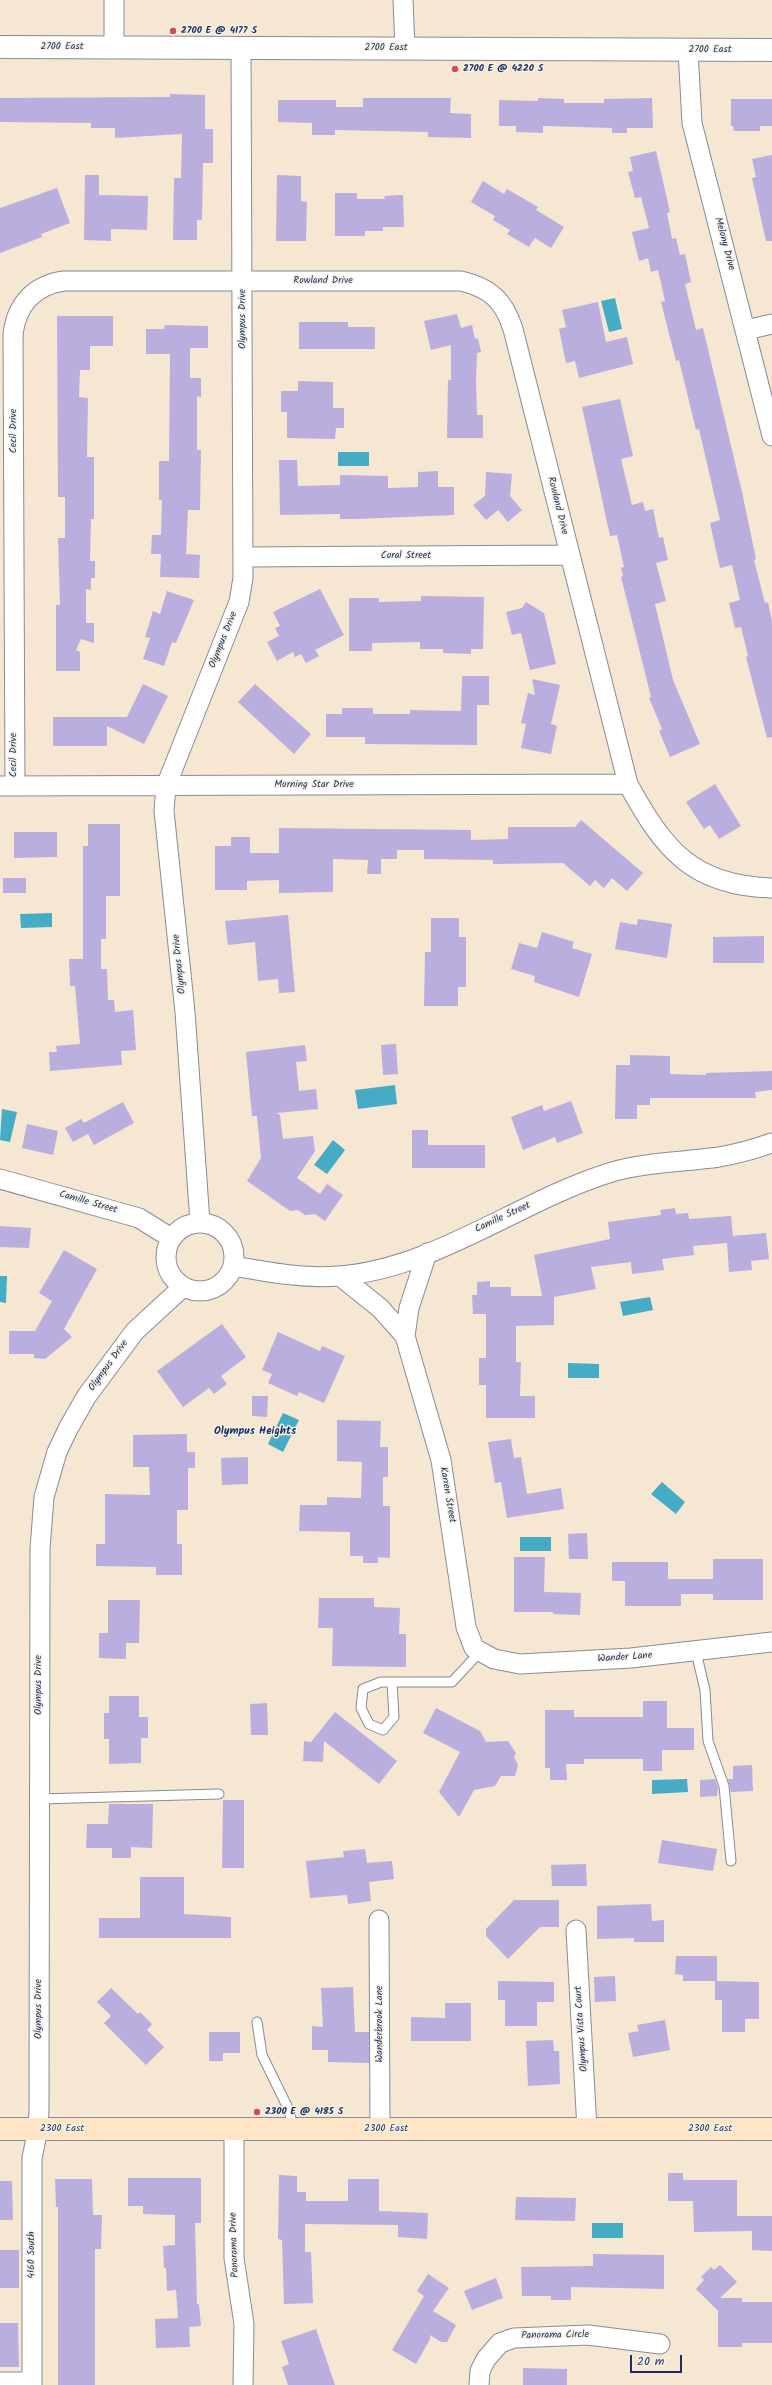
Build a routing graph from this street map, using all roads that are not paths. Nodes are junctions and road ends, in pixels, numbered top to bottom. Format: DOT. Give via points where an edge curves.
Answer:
graph roads {
  1 [pos="114,0"];
  2 [pos="403,0"];
  3 [pos="0,46"];
  4 [pos="114,47"];
  5 [pos="241,48"];
  6 [pos="405,48"];
  7 [pos="688,50"];
  8 [pos="772,50"];
  9 [pos="242,281"];
  10 [pos="772,324"];
  11 [pos="746,330"];
  12 [pos="772,436"];
  13 [pos="569,555"];
  14 [pos="243,557"];
  15 [pos="628,784"];
  16 [pos="7,786"];
  17 [pos="166,786"];
  18 [pos="772,888"];
  19 [pos="772,1143"];
  20 [pos="0,1179"];
  21 [pos="200,1222"];
  22 [pos="171,1238"];
  23 [pos="427,1253"];
  24 [pos="233,1266"];
  25 [pos="340,1276"];
  26 [pos="183,1287"];
  27 [pos="405,1336"];
  28 [pos="772,1642"];
  29 [pos="696,1652"];
  30 [pos="479,1653"];
  31 [pos="392,1682"];
  32 [pos="220,1794"];
  33 [pos="39,1799"];
  34 [pos="731,1861"];
  35 [pos="379,1920"];
  36 [pos="576,1930"];
  37 [pos="257,2022"];
  38 [pos="0,2129"];
  39 [pos="38,2129"];
  40 [pos="234,2129"];
  41 [pos="294,2129"];
  42 [pos="380,2129"];
  43 [pos="587,2129"];
  44 [pos="772,2129"];
  45 [pos="660,2344"];
  46 [pos="0,2382"];
  47 [pos="32,2384"];
  48 [pos="243,2385"];
  49 [pos="479,2385"];
  1 -- 4 [label="street"];
  2 -- 6 [label="street"];
  3 -- 4 [label="street, 2700 East"];
  4 -- 5 [label="street, 2700 East"];
  5 -- 6 [label="street, 2700 East"];
  5 -- 9 [label="street, Olympus Drive"];
  6 -- 7 [label="street, 2700 East"];
  7 -- 8 [label="street, 2700 East"];
  7 -- 11 [label="street, Melony Drive" via="692,123"];
  9 -- 13 [label="street, Rowland Drive" via="461,281 480,288 502,304 513,329"];
  9 -- 14 [label="street, Olympus Drive"];
  9 -- 16 [label="street, Cecil Drive" via="59,282 39,289 20,310 13,335"];
  10 -- 11 [label="street"];
  11 -- 12 [label="street, Melony Drive"];
  13 -- 14 [label="street, Coral Street"];
  13 -- 15 [label="street, Rowland Drive"];
  14 -- 17 [label="street, Olympus Drive" via="239,602"];
  15 -- 17 [label="street, Morning Star Drive"];
  15 -- 18 [label="street, Rowland Drive" via="644,813 686,864 706,876 728,883"];
  16 -- 17 [label="street, Morning Star Drive"];
  17 -- 21 [label="street, Olympus Drive" via="166,834 185,1012"];
  19 -- 23 [label="street, Camille Street" via="720,1156 613,1172 570,1188"];
  20 -- 22 [label="street, Camille Street" via="139,1218"];
  21 -- 22 [label="street" via="179,1229"];
  21 -- 24 [label="street" via="220,1229 227,1236 232,1245"];
  22 -- 26 [label="street" via="166,1248 167,1265 174,1280"];
  23 -- 25 [label="street, Camille Street" via="386,1267"];
  23 -- 27 [label="street, Karren Street" via="409,1308"];
  24 -- 25 [label="street, Camille Street" via="276,1273"];
  24 -- 26 [label="street" via="222,1284 213,1289 192,1291"];
  25 -- 27 [label="street, Karren Street" via="380,1308"];
  26 -- 33 [label="street, Olympus Drive" via="136,1331 86,1397 68,1429 50,1474 44,1497 40,1549"];
  27 -- 30 [label="street, Karren Street" via="441,1460 468,1635"];
  28 -- 29 [label="street, Wander Lane"];
  29 -- 30 [label="street, Wander Lane" via="520,1664"];
  29 -- 34 [label="lane" via="705,1690 708,1741 724,1786"];
  30 -- 31 [label="lane" via="452,1682"];
  31 -- 31 [label="lane" via="381,1682 363,1689 361,1708 369,1724 383,1730 394,1717"];
  32 -- 33 [label="lane"];
  33 -- 39 [label="street, Olympus Drive"];
  35 -- 42 [label="street, Wanderbrook Lane"];
  36 -- 43 [label="street, Olympus Vista Court"];
  37 -- 41 [label="lane" via="262,2055 288,2108"];
  38 -- 39 [label="main road, 2300 East"];
  39 -- 40 [label="main road, 2300 East"];
  39 -- 47 [label="street, 4160 South" via="32,2158"];
  40 -- 41 [label="main road, 2300 East"];
  40 -- 48 [label="street, Panorama Drive" via="234,2258 244,2324"];
  41 -- 42 [label="main road, 2300 East"];
  42 -- 43 [label="main road, 2300 East"];
  43 -- 44 [label="main road, 2300 East"];
  45 -- 49 [label="street, Panorama Circle" via="588,2335 514,2338 500,2343 486,2359 480,2371"];
  46 -- 47 [label="street, 4160 South"];
}
